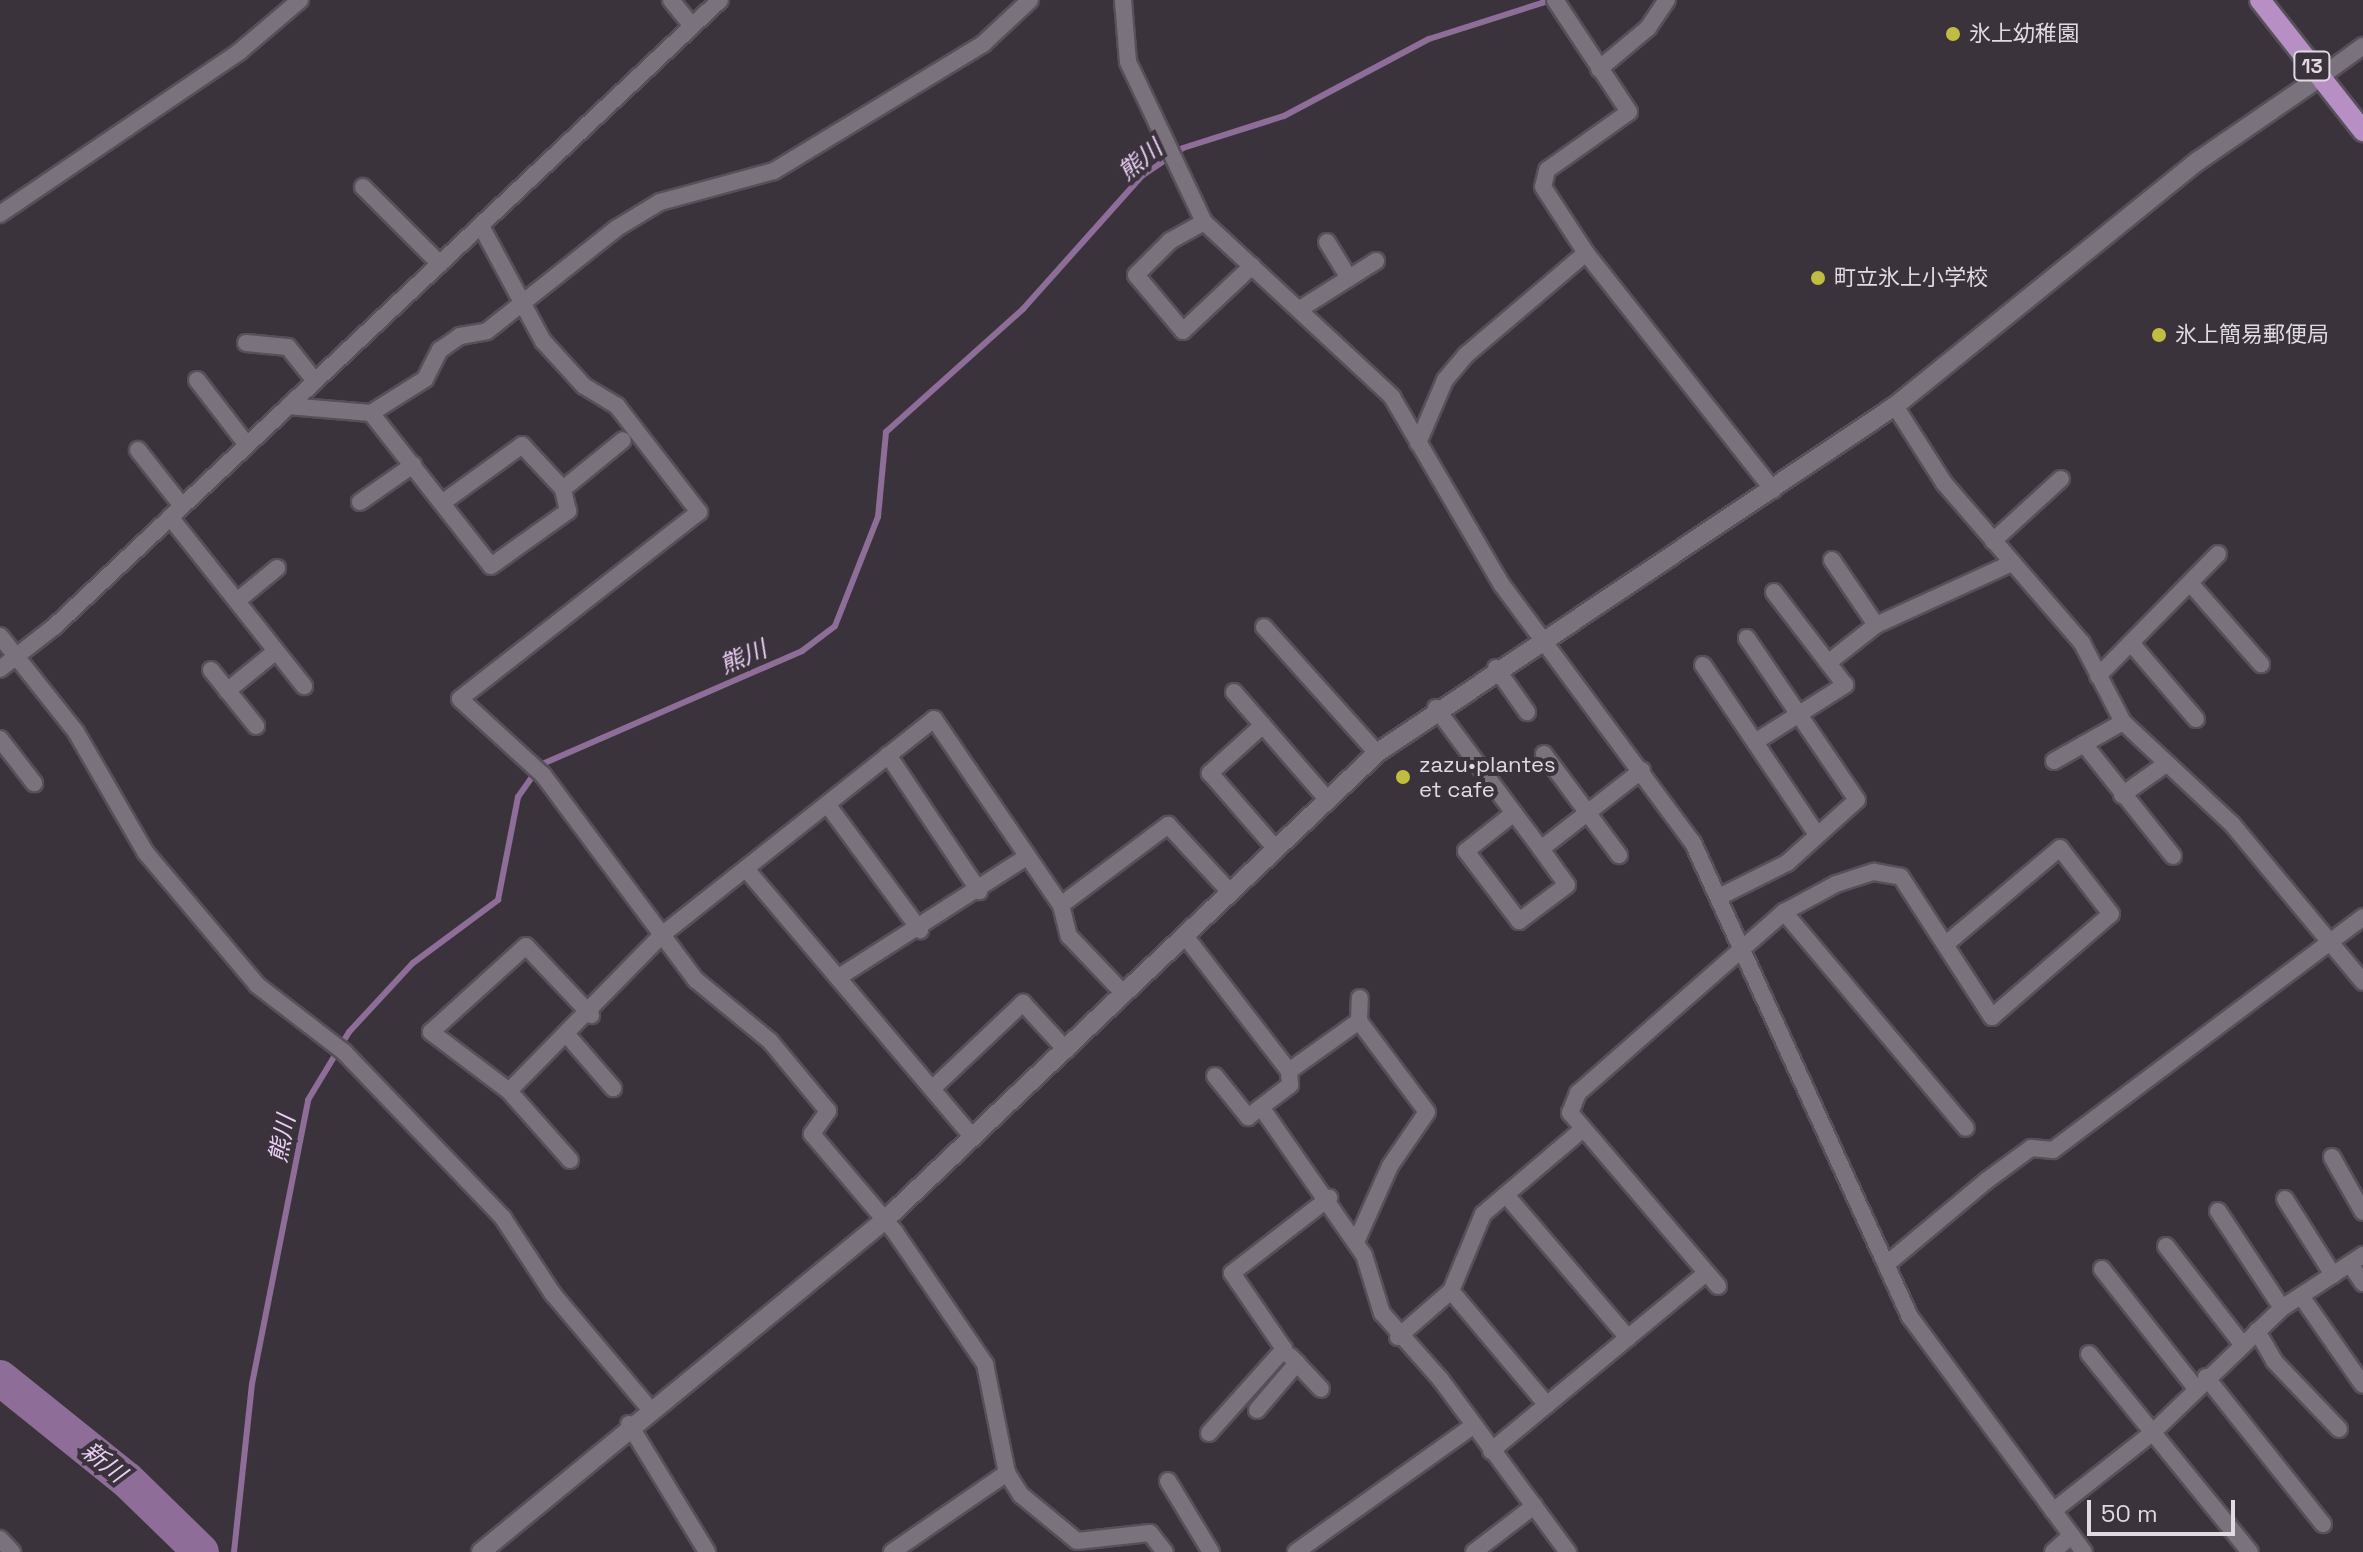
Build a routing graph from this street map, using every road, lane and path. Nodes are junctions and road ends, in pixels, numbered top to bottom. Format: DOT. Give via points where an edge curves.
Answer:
graph roads {
  1 [pos="300,0"];
  2 [pos="671,0"];
  3 [pos="720,0"];
  4 [pos="1030,0"];
  5 [pos="1123,0"];
  6 [pos="1667,0"];
  7 [pos="2260,0"];
  8 [pos="1556,2"];
  9 [pos="692,26"];
  10 [pos="2363,46"];
  11 [pos="1599,69"];
  12 [pos="2320,77"];
  13 [pos="2363,131"];
  14 [pos="363,187"];
  15 [pos="0,214"];
  16 [pos="1204,222"];
  17 [pos="481,226"];
  18 [pos="1327,242"];
  19 [pos="1586,253"];
  20 [pos="1376,261"];
  21 [pos="440,264"];
  22 [pos="1252,266"];
  23 [pos="1349,278"];
  24 [pos="524,303"];
  25 [pos="1300,309"];
  26 [pos="246,343"];
  27 [pos="197,380"];
  28 [pos="315,381"];
  29 [pos="288,406"];
  30 [pos="1895,406"];
  31 [pos="371,413"];
  32 [pos="623,440"];
  33 [pos="1418,443"];
  34 [pos="247,445"];
  35 [pos="138,450"];
  36 [pos="413,465"];
  37 [pos="2061,479"];
  38 [pos="563,489"];
  39 [pos="1773,490"];
  40 [pos="360,502"];
  41 [pos="442,503"];
  42 [pos="176,512"];
  43 [pos="1993,541"];
  44 [pos="2218,554"];
  45 [pos="1832,560"];
  46 [pos="2010,564"];
  47 [pos="277,568"];
  48 [pos="2190,583"];
  49 [pos="1774,592"];
  50 [pos="237,601"];
  51 [pos="1876,625"];
  52 [pos="1264,627"];
  53 [pos="0,636"];
  54 [pos="1747,638"];
  55 [pos="1542,640"];
  56 [pos="2131,643"];
  57 [pos="276,651"];
  58 [pos="18,656"];
  59 [pos="1829,662"];
  60 [pos="2261,664"];
  61 [pos="1703,665"];
  62 [pos="1496,668"];
  63 [pos="0,669"];
  64 [pos="211,670"];
  65 [pos="2098,676"];
  66 [pos="304,686"];
  67 [pos="227,691"];
  68 [pos="1234,692"];
  69 [pos="1436,708"];
  70 [pos="1527,712"];
  71 [pos="1800,713"];
  72 [pos="2196,719"];
  73 [pos="2123,722"];
  74 [pos="1263,725"];
  75 [pos="256,726"];
  76 [pos="0,739"];
  77 [pos="1755,742"];
  78 [pos="2084,744"];
  79 [pos="1377,753"];
  80 [pos="1544,754"];
  81 [pos="888,755"];
  82 [pos="2054,761"];
  83 [pos="2166,764"];
  84 [pos="1642,770"];
  85 [pos="34,783"];
  86 [pos="2122,795"];
  87 [pos="1327,799"];
  88 [pos="827,804"];
  89 [pos="1588,812"];
  90 [pos="1514,813"];
  91 [pos="1816,833"];
  92 [pos="1276,849"];
  93 [pos="1541,849"];
  94 [pos="1619,855"];
  95 [pos="2173,856"];
  96 [pos="1027,857"];
  97 [pos="746,869"];
  98 [pos="979,891"];
  99 [pos="1231,893"];
  100 [pos="1721,896"];
  101 [pos="1061,905"];
  102 [pos="1784,912"];
  103 [pos="2363,917"];
  104 [pos="920,930"];
  105 [pos="663,934"];
  106 [pos="1185,936"];
  107 [pos="1945,945"];
  108 [pos="2330,947"];
  109 [pos="1741,950"];
  110 [pos="839,977"];
  111 [pos="2363,982"];
  112 [pos="1124,994"];
  113 [pos="1360,998"];
  114 [pos="591,1015"];
  115 [pos="1359,1021"];
  116 [pos="568,1036"];
  117 [pos="1066,1050"];
  118 [pos="1289,1071"];
  119 [pos="1215,1076"];
  120 [pos="613,1088"];
  121 [pos="933,1088"];
  122 [pos="509,1091"];
  123 [pos="1261,1107"];
  124 [pos="1966,1128"];
  125 [pos="1583,1129"];
  126 [pos="973,1138"];
  127 [pos="2332,1157"];
  128 [pos="570,1160"];
  129 [pos="1506,1195"];
  130 [pos="1329,1198"];
  131 [pos="2285,1199"];
  132 [pos="2218,1211"];
  133 [pos="2363,1212"];
  134 [pos="886,1219"];
  135 [pos="1356,1242"];
  136 [pos="2166,1246"];
  137 [pos="2356,1260"];
  138 [pos="1888,1263"];
  139 [pos="2102,1269"];
  140 [pos="1706,1273"];
  141 [pos="2333,1275"];
  142 [pos="2363,1283"];
  143 [pos="1718,1286"];
  144 [pos="1451,1291"];
  145 [pos="2301,1296"];
  146 [pos="2282,1308"];
  147 [pos="2257,1331"];
  148 [pos="1398,1337"];
  149 [pos="1628,1338"];
  150 [pos="2242,1344"];
  151 [pos="1284,1349"];
  152 [pos="2089,1354"];
  153 [pos="1297,1363"];
  154 [pos="2200,1382"];
  155 [pos="2363,1385"];
  156 [pos="1321,1389"];
  157 [pos="1547,1405"];
  158 [pos="649,1408"];
  159 [pos="1257,1410"];
  160 [pos="629,1424"];
  161 [pos="1471,1427"];
  162 [pos="2339,1429"];
  163 [pos="1209,1433"];
  164 [pos="2152,1433"];
  165 [pos="1491,1451"];
  166 [pos="1007,1473"];
  167 [pos="1168,1481"];
  168 [pos="1534,1506"];
  169 [pos="2053,1511"];
  170 [pos="2323,1524"];
  171 [pos="2072,1535"];
  172 [pos="0,1539"];
  173 [pos="12,1552"];
  174 [pos="481,1552"];
  175 [pos="707,1552"];
  176 [pos="892,1552"];
  177 [pos="1165,1552"];
  178 [pos="1211,1552"];
  179 [pos="1296,1552"];
  180 [pos="1474,1552"];
  181 [pos="1568,1552"];
  182 [pos="2053,1552"];
  183 [pos="2084,1552"];
  184 [pos="2250,1552"];
  1 -- 15 [label="street" via="239,52"];
  2 -- 9 [label="street"];
  3 -- 9 [label="street"];
  4 -- 24 [label="street" via="983,44 774,171 639,215"];
  5 -- 16 [label="street" via="1128,62"];
  6 -- 11 [label="street" via="1648,28"];
  7 -- 12 [label="main road, 13"];
  8 -- 11 [label="street"];
  9 -- 17 [label="street"];
  10 -- 12 [label="street"];
  11 -- 19 [label="street" via="1629,112 1547,170 1543,187"];
  12 -- 13 [label="main road, 13"];
  12 -- 30 [label="street" via="2198,161"];
  14 -- 21 [label="street"];
  16 -- 22 [label="street"];
  16 -- 22 [label="street" via="1170,241 1136,275 1183,331"];
  17 -- 21 [label="street"];
  17 -- 24 [label="street"];
  18 -- 23 [label="street"];
  19 -- 33 [label="street" via="1466,355 1445,380"];
  19 -- 39 [label="street"];
  20 -- 23 [label="street"];
  21 -- 28 [label="street"];
  22 -- 25 [label="street"];
  23 -- 25 [label="street"];
  24 -- 31 [label="street" via="487,331 460,336 403,399"];
  24 -- 105 [label="street" via="543,341 584,386 617,406 699,512 460,699 537,769"];
  25 -- 33 [label="street" via="1392,397"];
  26 -- 28 [label="street" via="288,347"];
  27 -- 34 [label="street"];
  28 -- 29 [label="street"];
  29 -- 31 [label="street"];
  29 -- 34 [label="street"];
  30 -- 39 [label="street"];
  30 -- 43 [label="street"];
  31 -- 36 [label="street"];
  32 -- 38 [label="street"];
  33 -- 55 [label="street"];
  34 -- 42 [label="street"];
  35 -- 42 [label="street"];
  36 -- 40 [label="street"];
  36 -- 41 [label="street"];
  37 -- 43 [label="street"];
  38 -- 41 [label="street" via="522,445"];
  38 -- 41 [label="street" via="568,511 491,566"];
  39 -- 55 [label="street"];
  42 -- 50 [label="street"];
  42 -- 58 [label="street"];
  43 -- 46 [label="street"];
  44 -- 48 [label="street"];
  45 -- 51 [label="street"];
  46 -- 51 [label="street"];
  46 -- 65 [label="street" via="2073,632"];
  47 -- 50 [label="street"];
  48 -- 56 [label="street"];
  48 -- 60 [label="street"];
  49 -- 59 [label="street"];
  50 -- 57 [label="street"];
  51 -- 59 [label="street"];
  52 -- 79 [label="street"];
  53 -- 58 [label="street"];
  54 -- 71 [label="street"];
  55 -- 62 [label="street"];
  55 -- 84 [label="street"];
  56 -- 65 [label="street"];
  56 -- 72 [label="street"];
  57 -- 66 [label="street"];
  57 -- 67 [label="street"];
  58 -- 63 [label="street"];
  58 -- 158 [label="street" via="76,732 146,853 257,985 339,1047 503,1218 553,1294"];
  59 -- 71 [label="street" via="1845,685"];
  61 -- 77 [label="street"];
  62 -- 69 [label="street"];
  62 -- 70 [label="street"];
  64 -- 67 [label="street"];
  65 -- 73 [label="street"];
  67 -- 75 [label="street"];
  68 -- 74 [label="street"];
  69 -- 79 [label="street"];
  69 -- 90 [label="street"];
  71 -- 77 [label="street"];
  71 -- 91 [label="street" via="1857,800"];
  73 -- 78 [label="street"];
  73 -- 83 [label="street"];
  74 -- 87 [label="street"];
  74 -- 92 [label="street" via="1210,773"];
  76 -- 85 [label="street"];
  77 -- 91 [label="street"];
  78 -- 82 [label="street"];
  78 -- 86 [label="street"];
  79 -- 87 [label="street"];
  80 -- 89 [label="street"];
  81 -- 88 [label="street"];
  81 -- 96 [label="street" via="934,719"];
  81 -- 98 [label="street"];
  83 -- 86 [label="street"];
  83 -- 108 [label="street" via="2232,824"];
  84 -- 89 [label="street"];
  84 -- 100 [label="street"];
  86 -- 95 [label="street"];
  87 -- 92 [label="street"];
  88 -- 97 [label="street"];
  88 -- 104 [label="street"];
  89 -- 93 [label="street"];
  89 -- 94 [label="street"];
  90 -- 93 [label="street"];
  90 -- 93 [label="street" via="1466,851 1519,921 1567,885"];
  91 -- 100 [label="street" via="1787,863"];
  92 -- 99 [label="street"];
  96 -- 98 [label="street"];
  96 -- 101 [label="street"];
  97 -- 105 [label="street"];
  97 -- 110 [label="street"];
  98 -- 104 [label="street"];
  99 -- 101 [label="street" via="1168,825"];
  99 -- 106 [label="street"];
  100 -- 109 [label="street"];
  101 -- 112 [label="street" via="1069,936"];
  102 -- 107 [label="street" via="1874,872 1901,877"];
  102 -- 109 [label="street"];
  102 -- 124 [label="street"];
  103 -- 108 [label="street"];
  104 -- 110 [label="street"];
  105 -- 114 [label="street"];
  105 -- 134 [label="street" via="696,980 770,1041 828,1111 812,1134"];
  106 -- 112 [label="street"];
  106 -- 118 [label="street"];
  107 -- 107 [label="street" via="2060,848 2111,914 1992,1017"];
  108 -- 111 [label="street"];
  108 -- 138 [label="street" via="2053,1150 2031,1148"];
  109 -- 125 [label="street" via="1578,1093 1570,1113"];
  109 -- 138 [label="street"];
  110 -- 121 [label="street"];
  112 -- 117 [label="street"];
  113 -- 115 [label="street"];
  114 -- 116 [label="street"];
  114 -- 122 [label="street" via="526,946 431,1032"];
  115 -- 118 [label="street"];
  115 -- 135 [label="street" via="1427,1112 1390,1166"];
  116 -- 120 [label="street"];
  116 -- 122 [label="street"];
  117 -- 121 [label="street" via="1023,1003"];
  117 -- 126 [label="street"];
  118 -- 123 [label="street" via="1290,1085"];
  119 -- 123 [label="street" via="1248,1117"];
  121 -- 126 [label="street"];
  122 -- 128 [label="street"];
  123 -- 130 [label="street"];
  125 -- 129 [label="street"];
  125 -- 140 [label="street"];
  126 -- 134 [label="street"];
  127 -- 133 [label="street"];
  129 -- 144 [label="street" via="1483,1214"];
  129 -- 149 [label="street"];
  130 -- 135 [label="street"];
  130 -- 151 [label="street" via="1232,1273"];
  131 -- 141 [label="street"];
  132 -- 146 [label="street"];
  134 -- 158 [label="street"];
  134 -- 166 [label="street" via="985,1364"];
  135 -- 148 [label="street" via="1382,1313"];
  136 -- 150 [label="street"];
  137 -- 141 [label="street"];
  137 -- 142 [label="street"];
  138 -- 169 [label="street" via="1940,1366"];
  139 -- 154 [label="street"];
  140 -- 143 [label="street"];
  140 -- 149 [label="street"];
  141 -- 145 [label="street"];
  144 -- 148 [label="street"];
  144 -- 157 [label="street"];
  145 -- 146 [label="street"];
  145 -- 155 [label="street"];
  146 -- 147 [label="street"];
  147 -- 150 [label="street"];
  147 -- 162 [label="street" via="2274,1361"];
  148 -- 161 [label="street" via="1441,1380"];
  149 -- 157 [label="street"];
  150 -- 154 [label="street"];
  151 -- 153 [label="street"];
  151 -- 163 [label="street"];
  152 -- 164 [label="street"];
  153 -- 156 [label="street"];
  153 -- 159 [label="street"];
  154 -- 164 [label="street"];
  154 -- 170 [label="street"];
  157 -- 165 [label="street"];
  158 -- 160 [label="street"];
  160 -- 174 [label="street"];
  160 -- 175 [label="street"];
  161 -- 165 [label="street"];
  161 -- 179 [label="street"];
  164 -- 169 [label="street"];
  164 -- 184 [label="street"];
  165 -- 168 [label="street"];
  166 -- 176 [label="street"];
  166 -- 177 [label="street" via="1021,1495 1077,1541 1150,1533"];
  167 -- 178 [label="street"];
  168 -- 180 [label="street"];
  168 -- 181 [label="street"];
  169 -- 171 [label="street"];
  171 -- 182 [label="street"];
  171 -- 183 [label="street"];
  172 -- 173 [label="street"];
}
